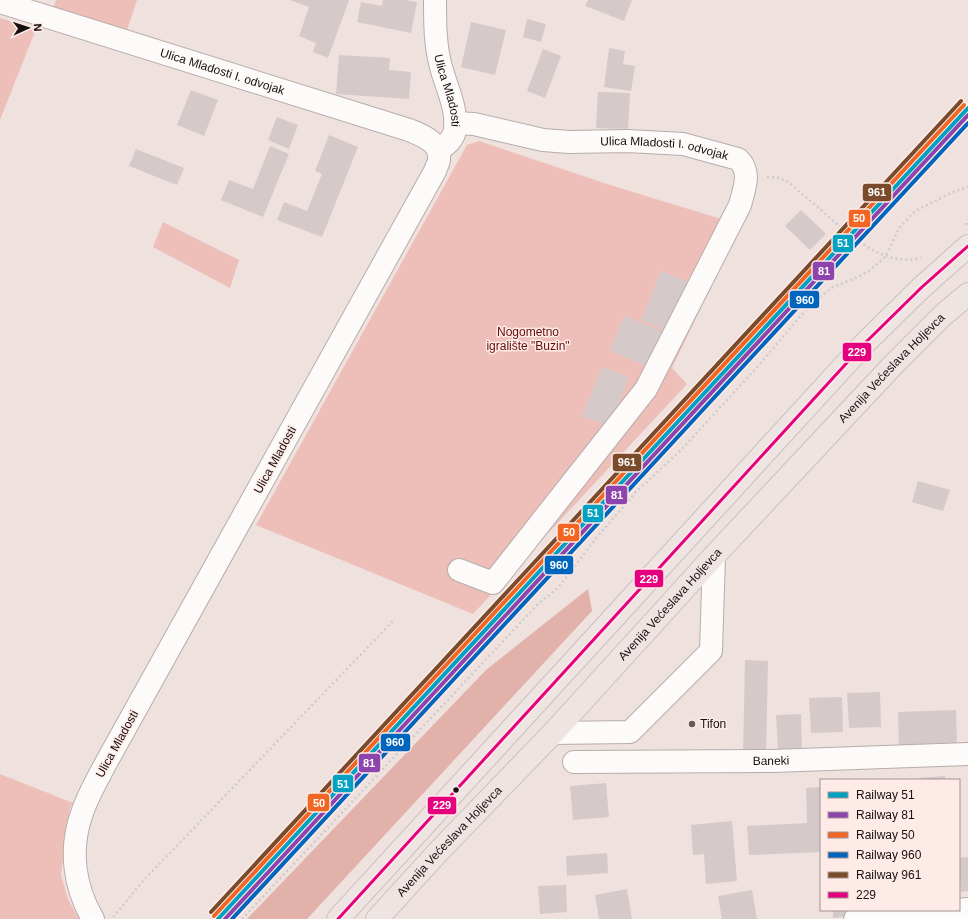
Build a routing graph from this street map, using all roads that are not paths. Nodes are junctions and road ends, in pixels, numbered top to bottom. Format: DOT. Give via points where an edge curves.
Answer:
graph roads {
  1 [pos="434,0"];
  2 [pos="0,2"];
  3 [pos="455,123"];
  4 [pos="439,150"];
  5 [pos="964,238"];
  6 [pos="968,294"];
  7 [pos="714,556"];
  8 [pos="459,570"];
  9 [pos="553,733"];
  10 [pos="968,754"];
  11 [pos="574,762"];
  12 [pos="945,911"];
  13 [pos="93,919"];
  14 [pos="338,919"];
  15 [pos="377,919"];
  16 [pos="855,919"];
  1 -- 3 [label="street, Ulica Mladosti" via="436,42"];
  2 -- 4 [label="street, Ulica Mladosti I. odvojak" via="409,130 426,137"];
  3 -- 4 [label="street, Ulica Mladosti" via="456,131 452,138"];
  3 -- 8 [label="street, Ulica Mladosti I. odvojak" via="474,124 543,140 683,144 738,159 744,165 747,174 740,205 646,389 493,583"];
  4 -- 13 [label="street, Ulica Mladosti" via="435,171 88,797 77,831 75,869 81,896"];
  5 -- 14 [label="main road" via="922,287 865,343"];
  6 -- 7 [label="main road, Avenija Većeslava Holjevca" via="894,364"];
  7 -- 9 [label="main road, Avenija Većeslava Holjevca"];
  7 -- 9 [label="street" via="711,651 630,732"];
  9 -- 15 [label="main road, Avenija Većeslava Holjevca"];
  10 -- 11 [label="street, Baneki" via="773,761"];
  12 -- 16 [label="street"];
}
